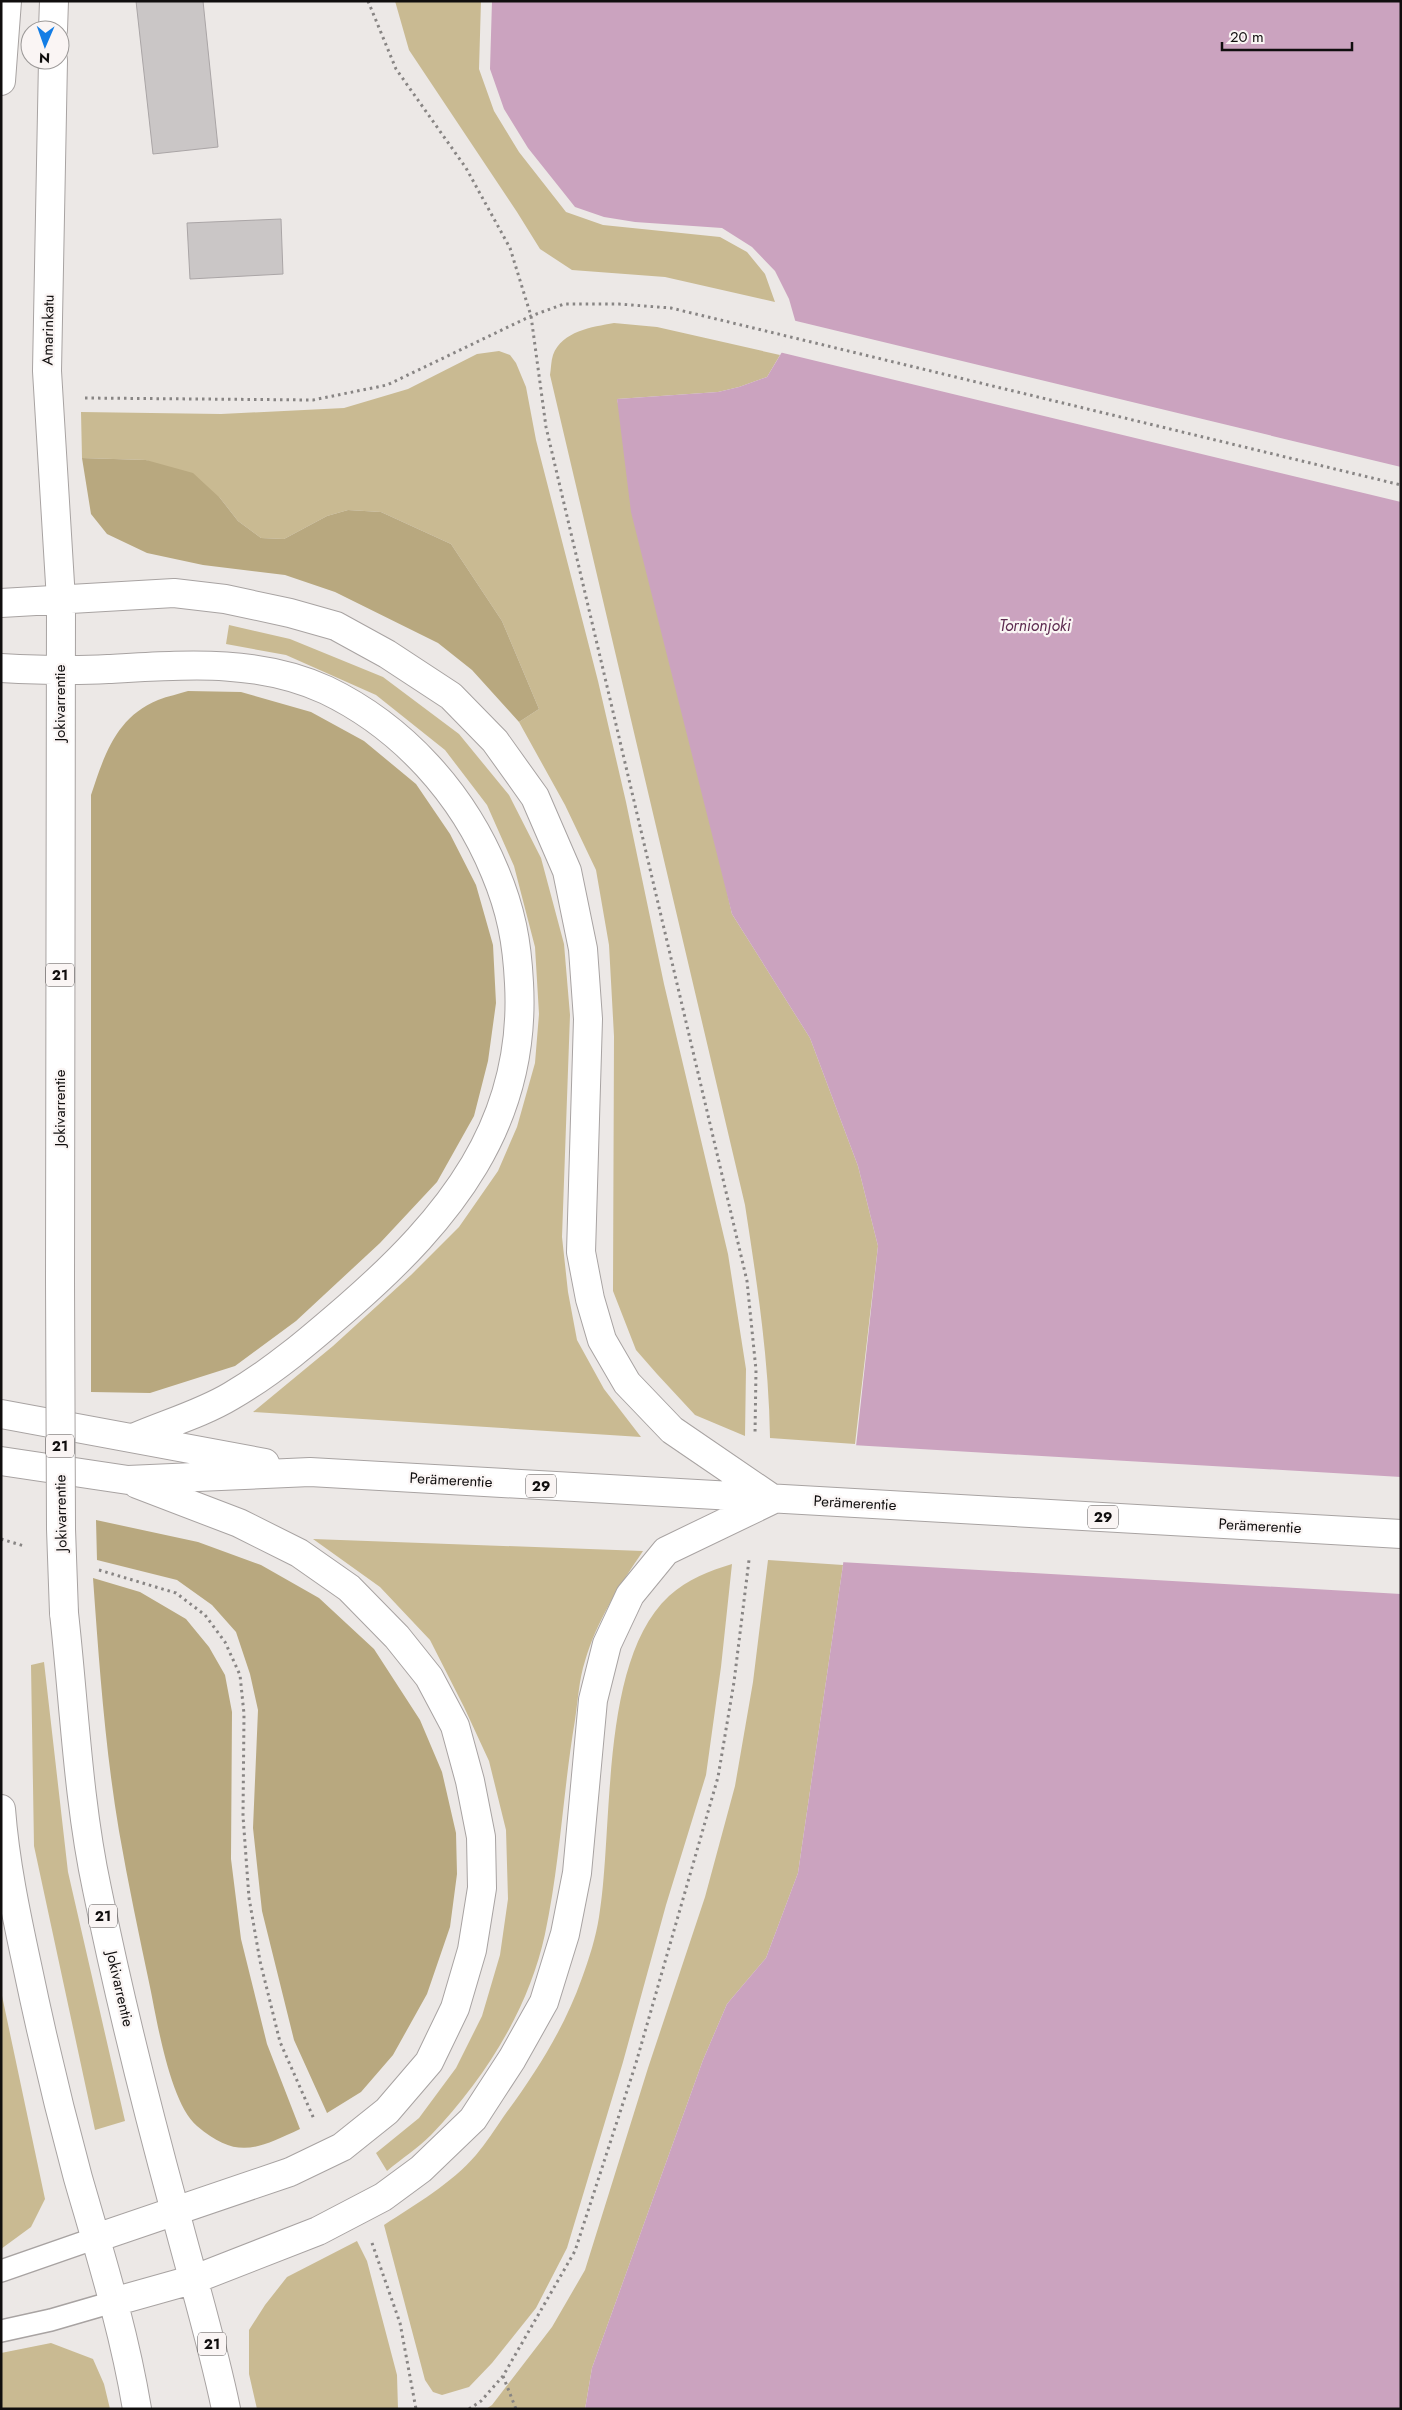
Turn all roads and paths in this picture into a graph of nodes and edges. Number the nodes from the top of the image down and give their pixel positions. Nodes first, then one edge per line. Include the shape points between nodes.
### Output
1 (7, 1) edge
2 (54, 1) edge
3 (368, 1) edge
4 (53, 20) edge
5 (53, 70) edge
6 (1, 81) edge
7 (531, 316) junction
8 (81, 398) dead end
9 (1401, 485) edge
10 (61, 600) junction
11 (1, 603) edge
12 (1, 668) edge
13 (60, 670) junction
14 (1, 1414) edge
15 (755, 1434) dead end
16 (133, 1438) junction
17 (1, 1461) edge
18 (310, 1472) junction
19 (128, 1480) junction
20 (773, 1499) junction
21 (1401, 1534) edge
22 (1, 1539) edge
23 (27, 1547) dead end
24 (750, 1560) dead end
25 (97, 1570) dead end
26 (1, 1809) edge
27 (315, 2120) dead end
28 (175, 2213) junction
29 (96, 2238) junction
30 (370, 2238) dead end
31 (1, 2271) edge
32 (195, 2279) junction
33 (113, 2302) junction
34 (1, 2332) edge
35 (502, 2376) junction
36 (137, 2409) edge
37 (226, 2409) edge
38 (416, 2409) edge
39 (469, 2409) edge
40 (516, 2409) edge

1 - 6 main road
2 - 4 main road
3 - 7 path via 396,69 466,168 510,248
5 - 10 main road, Amarinkatu via 47,371
7 - 8 path via 387,385 313,400
7 - 9 path via 564,304 671,308
7 - 15 path via 546,427 747,1281 756,1370
10 - 11 main road
10 - 13 main road, Jokivarrentie / 21
10 - 20 main road via 174,593 225,599 336,626 451,696 495,741 535,797 567,871 584,949 588,1020 581,1252 602,1340 627,1383 672,1430
12 - 13 main road
13 - 16 main road via 194,664 268,670 324,690 379,721 427,764 461,806 485,847 507,899 517,944 520,1038 509,1086 488,1143 464,1183 425,1231 375,1283 270,1372 228,1398
13 - 28 main road, Jokivarrentie / 21, bridge via 61,1528 64,1613 96,1887
14 - 16 main road, Perämerentie / 29
16 - 18 main road, Perämerentie / 29
17 - 19 main road, Perämerentie / 29
18 - 19 main road, Perämerentie / 29
18 - 20 main road, Perämerentie / 29
19 - 28 main road via 238,1523 299,1554 349,1588 429,1677 455,1726 481,1837 482,1888 472,1950 455,2008 429,2062 387,2112 342,2147 290,2172
20 - 21 main road, Perämerentie / 29
20 - 32 main road via 666,1551 630,1595 607,1644 592,1700 577,1873 565,1934 544,2002 473,2119 421,2169 383,2197 318,2231
22 - 23 path
24 - 35 path via 718,1776 636,2063 575,2251
25 - 27 path via 176,1593 204,1615 225,1642 240,1675 244,1714 243,1816 248,1898 280,2042
26 - 29 main road via 13,1900 39,2022
28 - 29 main road
28 - 32 main road, Jokivarrentie / 21
29 - 31 lane
29 - 33 main road
30 - 38 path via 400,2323
32 - 33 main road
32 - 37 main road, Jokivarrentie / 21
33 - 34 lane
33 - 36 main road
35 - 39 path via 481,2401
35 - 40 path

